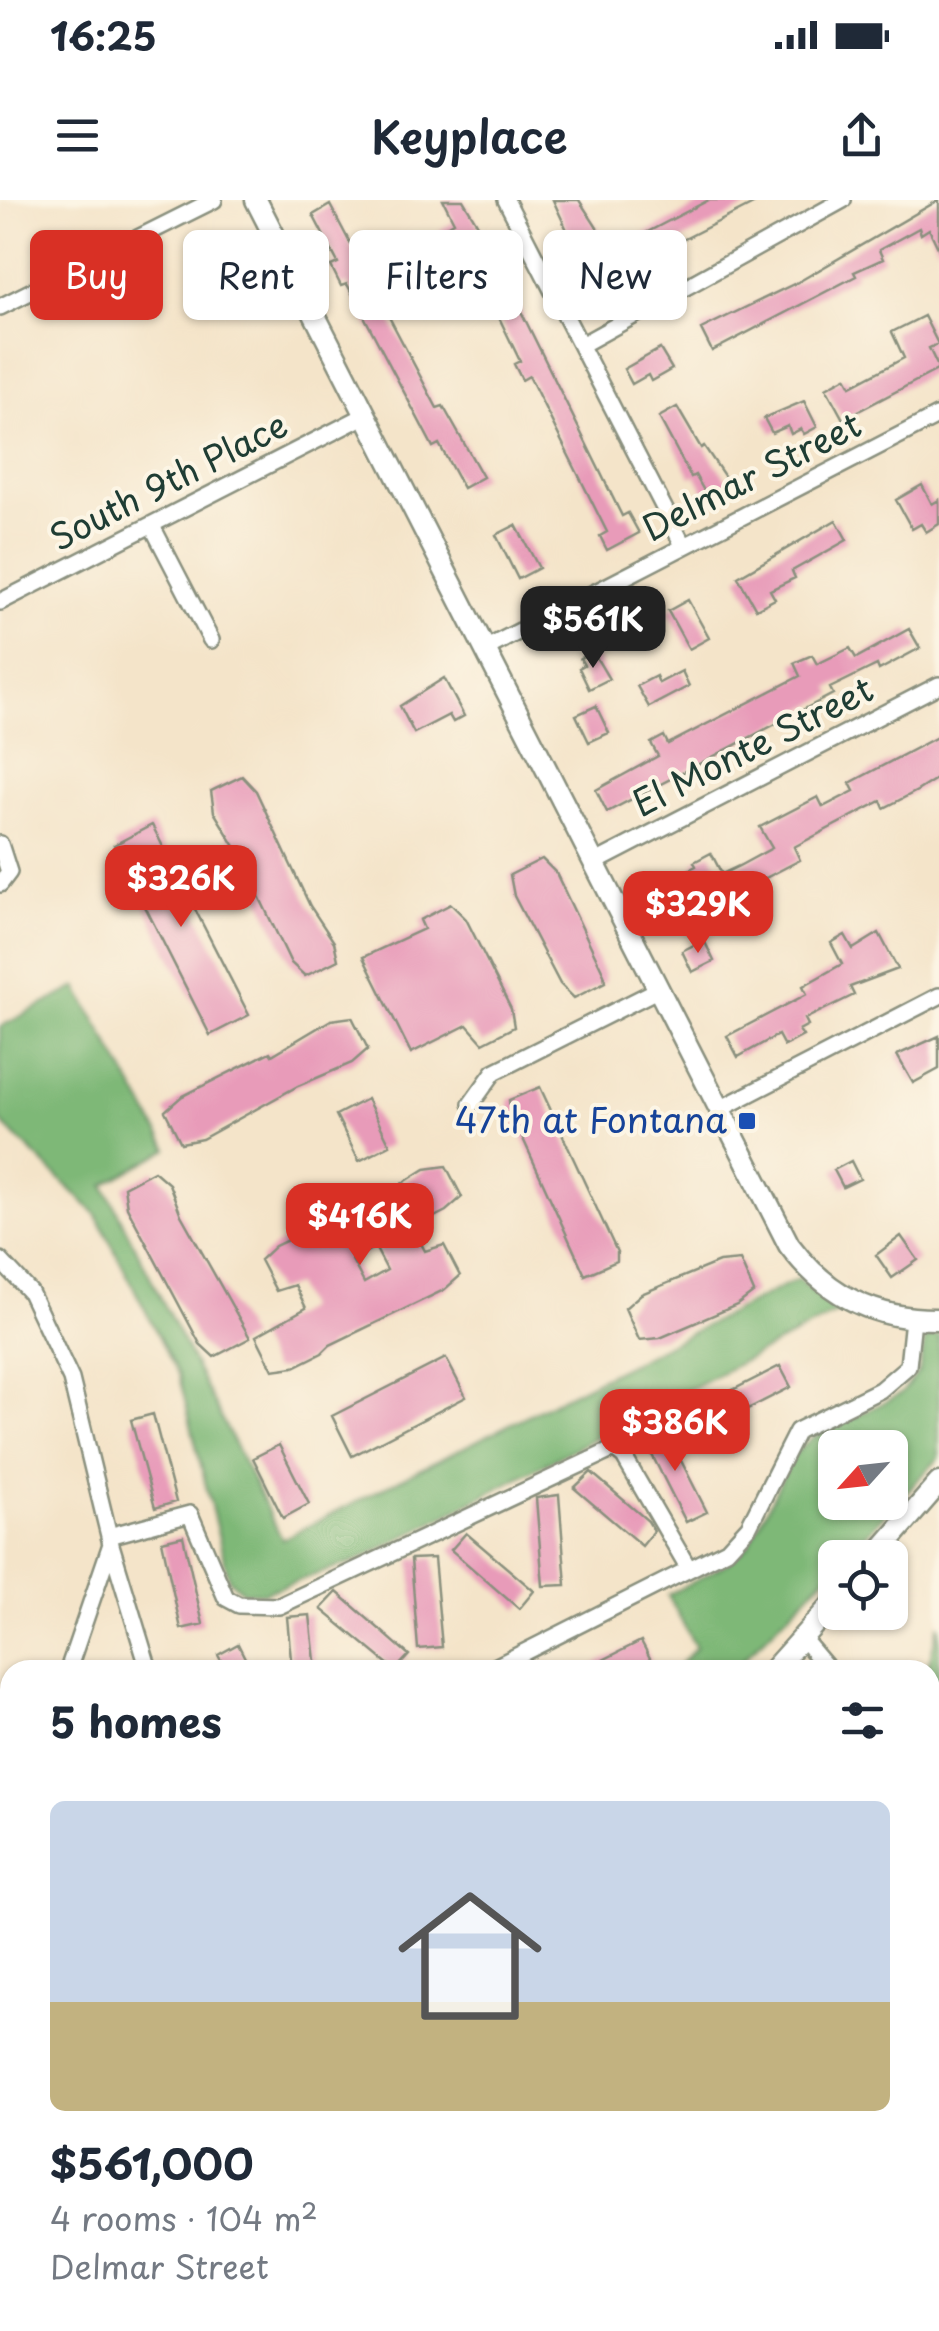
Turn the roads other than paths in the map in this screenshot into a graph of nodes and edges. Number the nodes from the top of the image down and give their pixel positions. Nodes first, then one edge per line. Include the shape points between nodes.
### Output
1 (214, 200) edge
2 (256, 200) edge
3 (506, 200) edge
4 (843, 200) edge
5 (0, 307) edge
6 (581, 345) junction
7 (366, 415) junction
8 (939, 415) edge
9 (152, 526) junction
10 (683, 545) junction
11 (0, 602) edge
12 (211, 640) dead end
13 (485, 649) junction
14 (939, 685) edge
15 (0, 844) edge
16 (594, 864) junction
17 (5, 878) edge
18 (659, 990) junction
19 (939, 996) edge
20 (471, 1104) dead end
21 (720, 1108) junction
22 (0, 1260) edge
23 (913, 1319) junction
24 (939, 1319) edge
25 (939, 1482) edge
26 (110, 1540) junction
27 (889, 1540) edge
28 (689, 1569) junction
29 (818, 1620) edge
30 (802, 1638) junction
31 (71, 1660) edge
32 (145, 1660) edge
33 (509, 1660) edge
34 (782, 1660) edge
35 (821, 1660) edge

1 - 5 street
2 - 7 street
3 - 6 street
4 - 6 street
6 - 10 street
7 - 9 street, South 9th Place
7 - 13 street
8 - 10 street, Delmar Street
9 - 11 street, South 9th Place
9 - 12 street
10 - 13 street, Delmar Street
13 - 16 street
14 - 16 street, El Monte Street
15 - 17 street
16 - 18 street
18 - 20 street via 494,1072
18 - 21 street
19 - 21 street
21 - 23 street via 806,1267 867,1309
22 - 26 street via 30,1292 71,1379
23 - 24 street
23 - 28 street via 908,1366 895,1380 797,1431 740,1540
25 - 27 street
26 - 28 street via 190,1514 226,1598 279,1606 614,1448
26 - 31 street
26 - 32 street
28 - 33 street
29 - 30 street
30 - 34 street
30 - 35 street

